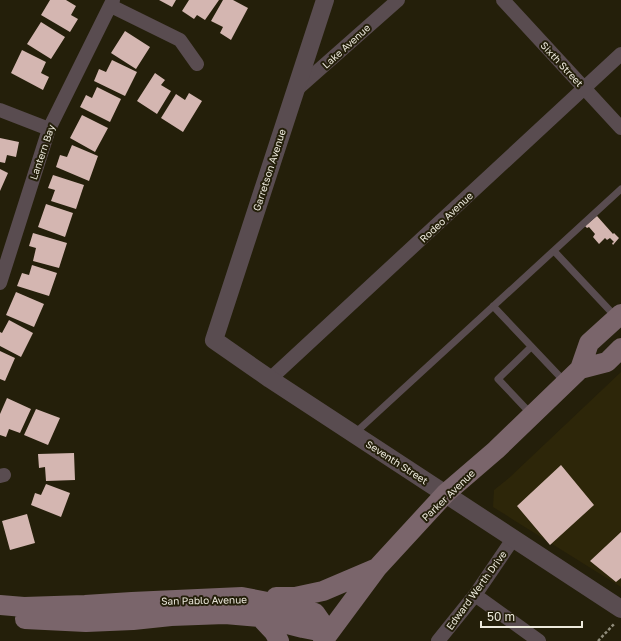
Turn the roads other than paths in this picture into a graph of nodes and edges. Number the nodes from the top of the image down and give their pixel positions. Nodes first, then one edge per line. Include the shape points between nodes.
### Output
1 (325, 0) edge
2 (398, 0) edge
3 (503, 0) edge
4 (112, 3) edge
5 (621, 54) edge
6 (197, 64) dead end
7 (584, 88) junction
8 (295, 92) junction
9 (0, 110) edge
10 (621, 128) edge
11 (49, 129) junction
12 (621, 189) edge
13 (554, 251) junction
14 (0, 282) edge
15 (493, 306) junction
16 (619, 316) edge
17 (214, 340) joint
18 (531, 347) junction
19 (621, 348) edge
20 (580, 369) junction
21 (270, 379) junction
22 (566, 383) junction
23 (532, 415) junction
24 (354, 434) junction
25 (446, 494) junction
26 (513, 539) junction
27 (377, 568) junction
28 (475, 595) junction
29 (242, 597) junction
30 (0, 604) edge
31 (619, 615) edge
32 (260, 617) junction
33 (0, 618) edge
34 (326, 637) edge
35 (279, 641) edge
36 (438, 641) edge
37 (539, 641) edge

1 - 8 street, Garretson Avenue
2 - 8 street, Lake Avenue
3 - 7 street, Sixth Street
4 - 6 street, Lantern Bay via 180,40
4 - 11 street, Lantern Bay
5 - 7 street, Rodeo Avenue
7 - 10 street, Sixth Street
7 - 21 street, Rodeo Avenue
8 - 17 street, Garretson Avenue
9 - 11 street
11 - 14 street, Lantern Bay
12 - 13 lane
13 - 15 lane
13 - 16 lane
15 - 18 lane
15 - 24 lane
16 - 20 main road, Parker Avenue via 590,343
17 - 21 street, Seventh Street
18 - 22 lane
18 - 23 lane via 498,379
19 - 20 main road, Parker Avenue via 606,362
20 - 22 main road, Parker Avenue
21 - 24 street, Seventh Street
22 - 23 main road, Parker Avenue
23 - 25 main road, Parker Avenue
24 - 25 street, Seventh Street
25 - 26 street, Seventh Street
25 - 27 main road, Parker Avenue
26 - 28 street, Edward Werth Drive
26 - 31 street, Seventh Street
27 - 29 main road via 323,591 295,597
27 - 34 main road, Parker Avenue
28 - 36 street, Edward Werth Drive
28 - 37 street
29 - 30 main road, San Pablo Avenue via 77,606 24,607
29 - 34 main road, San Pablo Avenue via 315,613
32 - 33 main road, San Pablo Avenue via 225,614 86,622
32 - 34 main road, San Pablo Avenue
32 - 35 main road

